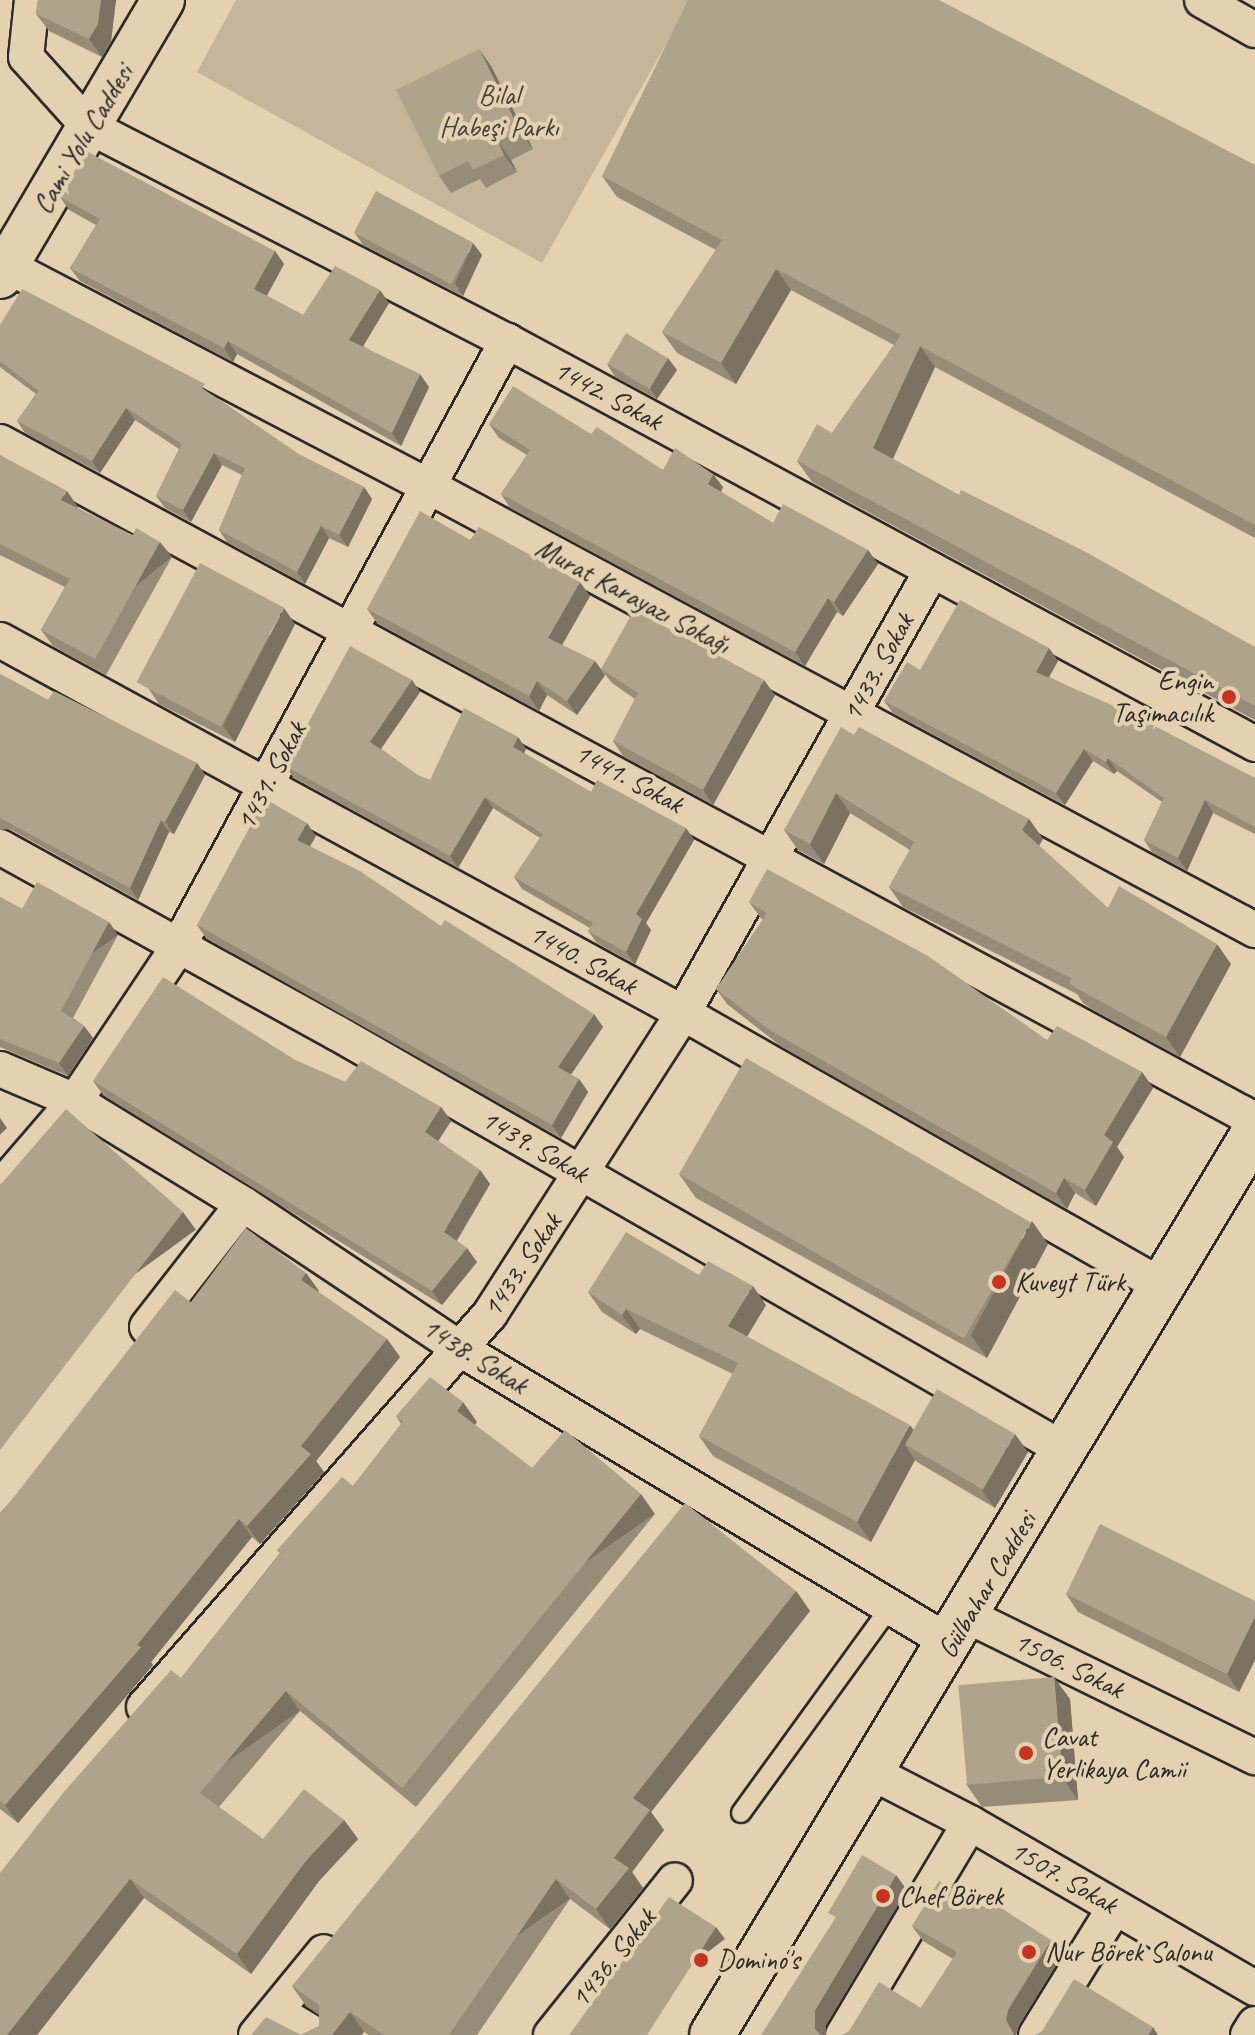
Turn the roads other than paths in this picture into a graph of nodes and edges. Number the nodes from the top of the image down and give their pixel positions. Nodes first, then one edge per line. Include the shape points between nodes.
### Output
1 (32, 0) edge
2 (163, 0) edge
3 (1202, 0) edge
4 (1255, 30) edge
5 (88, 126) junction
6 (7, 253) edge
7 (507, 341) junction
8 (0, 442) edge
9 (428, 486) junction
10 (932, 570) junction
11 (350, 628) junction
12 (0, 640) edge
13 (852, 714) junction
14 (1255, 744) edge
15 (265, 786) junction
16 (0, 847) edge
17 (772, 855) junction
18 (1255, 930) edge
19 (178, 947) junction
20 (683, 1013) junction
21 (0, 1069) edge
22 (75, 1101) junction
23 (1255, 1120) edge
24 (1255, 1131) edge
25 (584, 1173) junction
26 (0, 1188) edge
27 (243, 1204) junction
28 (1162, 1286) junction
29 (462, 1350) junction
30 (126, 1354) edge
31 (1067, 1451) junction
32 (890, 1607) junction
33 (960, 1630) junction
34 (124, 1729) edge
35 (1255, 1757) edge
36 (871, 1772) junction
37 (741, 1813) dead end
38 (970, 1823) junction
39 (675, 1880) dead end
40 (1115, 1907) junction
41 (346, 1924) edge
42 (1255, 1988) edge
43 (266, 2023) edge
44 (1255, 2024) edge
45 (316, 2035) edge
46 (551, 2035) edge
47 (712, 2035) edge
48 (843, 2035) edge
49 (1036, 2035) edge
50 (1248, 2035) edge

1 - 5 street, 1442. Sokak via 26,57
2 - 5 street, Cami Yolu Caddesi
3 - 4 street
5 - 6 street, Cami Yolu Caddesi
5 - 7 street, 1442. Sokak
6 - 9 street, Murat Karayazı Sokağı
7 - 9 street, 1431. Sokak
7 - 10 street, 1442. Sokak
8 - 11 street, 1441. Sokak
9 - 11 street, 1431. Sokak
9 - 13 street, Murat Karayazı Sokağı
10 - 13 street, 1433. Sokak
10 - 14 street, 1442. Sokak
11 - 15 street, 1431. Sokak
11 - 17 street, 1441. Sokak
12 - 15 street, 1440. Sokak
13 - 17 street, 1433. Sokak
13 - 18 street, Murat Karayazı Sokağı
15 - 19 street, 1431. Sokak
15 - 20 street, 1440. Sokak
16 - 19 street, 1439. Sokak
17 - 20 street, 1433. Sokak
17 - 23 street, 1441. Sokak
19 - 22 street, 1431. Sokak
19 - 25 street, 1439. Sokak
20 - 25 street, 1433. Sokak
20 - 28 street, 1440. Sokak
21 - 22 street, 1438. Sokak
22 - 26 street, 1431. Sokak
22 - 27 street, 1438. Sokak
24 - 28 main road, Gülbahar Caddesi
25 - 29 street, 1433. Sokak
25 - 31 street, 1439. Sokak
27 - 29 street, 1438. Sokak
27 - 30 street
28 - 31 main road, Gülbahar Caddesi
29 - 32 street, 1438. Sokak via 689,1505
29 - 34 street, 1433. Sokak
31 - 33 main road, Gülbahar Caddesi
32 - 33 street, 1438. Sokak
32 - 37 lane
33 - 35 street, 1506. Sokak
33 - 36 main road, Gülbahar Caddesi
36 - 38 street, 1507. Sokak
36 - 47 main road, Gülbahar Caddesi
38 - 40 street, 1507. Sokak
38 - 48 street
39 - 46 street, 1436. Sokak
40 - 42 street, 1507. Sokak
40 - 49 street
41 - 43 street
43 - 45 street
44 - 50 street

